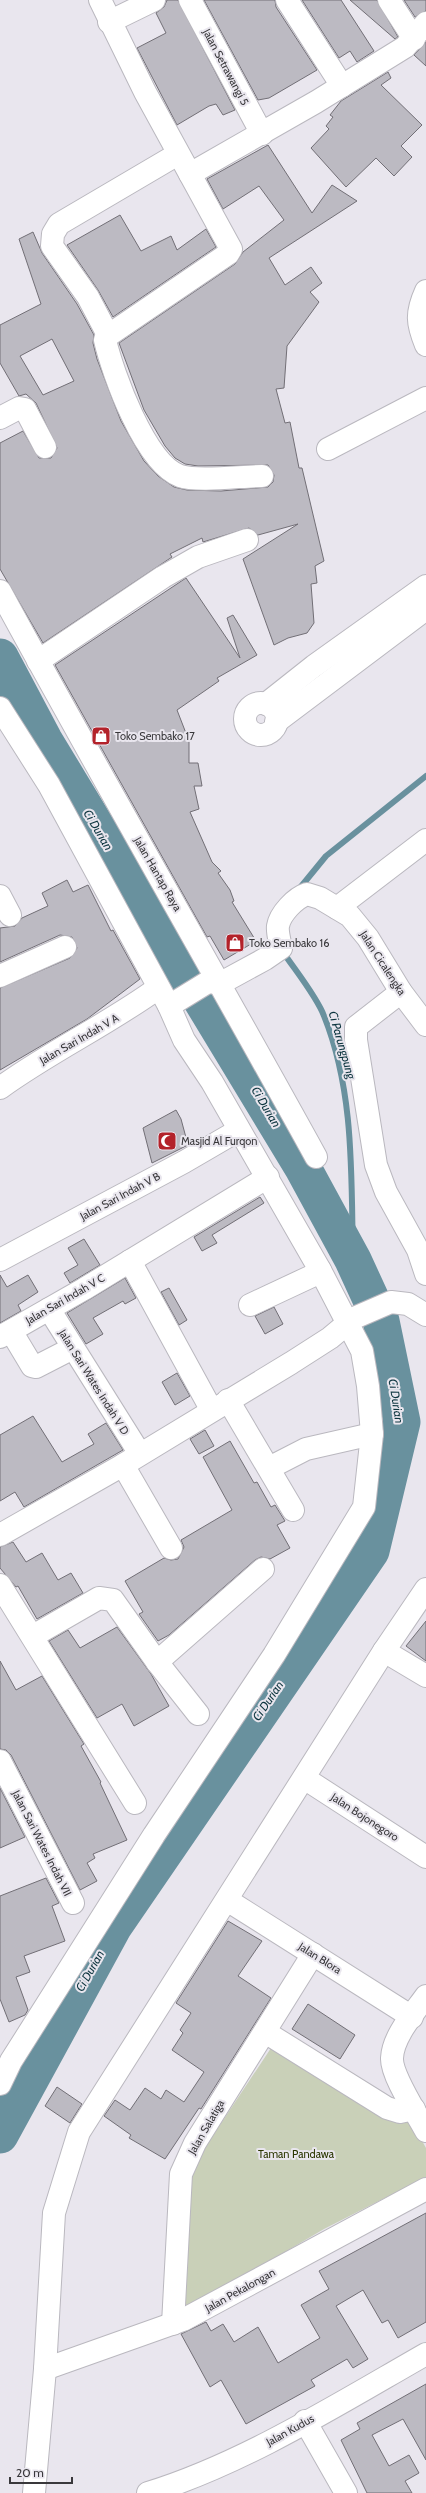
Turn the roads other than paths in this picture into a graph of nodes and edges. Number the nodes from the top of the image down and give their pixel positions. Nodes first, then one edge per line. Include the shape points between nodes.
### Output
1 (100, 0) edge
2 (154, 0) edge
3 (190, 0) edge
4 (287, 0) edge
5 (390, 0) edge
6 (109, 22) junction
7 (420, 31) edge
8 (342, 86) junction
9 (262, 134) junction
10 (178, 154) junction
11 (190, 174) junction
12 (426, 291) edge
13 (108, 335) junction
14 (426, 345) edge
15 (426, 398) edge
16 (0, 418) edge
17 (45, 447) dead end
18 (328, 449) dead end
19 (262, 476) dead end
20 (247, 540) dead end
21 (426, 586) edge
22 (0, 591) edge
23 (426, 609) edge
24 (38, 661) junction
25 (0, 708) edge
26 (425, 844) edge
27 (0, 896) edge
28 (337, 908) junction
29 (10, 915) dead end
30 (65, 947) dead end
31 (0, 976) edge
32 (215, 982) junction
33 (158, 988) junction
34 (401, 992) junction
35 (173, 1004) junction
36 (426, 1025) edge
37 (0, 1088) edge
38 (239, 1130) junction
39 (316, 1157) dead end
40 (268, 1177) junction
41 (422, 1247) edge
42 (0, 1260) edge
43 (130, 1261) junction
44 (320, 1270) junction
45 (426, 1274) edge
46 (250, 1305) dead end
47 (49, 1309) junction
48 (426, 1315) edge
49 (350, 1320) junction
50 (5, 1334) edge
51 (73, 1348) junction
52 (220, 1405) junction
53 (372, 1434) junction
54 (131, 1459) junction
55 (269, 1468) junction
56 (293, 1510) dead end
57 (0, 1536) edge
58 (171, 1548) dead end
59 (263, 1569) dead end
60 (0, 1585) edge
61 (426, 1589) edge
62 (33, 1636) junction
63 (384, 1651) junction
64 (157, 1662) junction
65 (426, 1676) edge
66 (198, 1714) dead end
67 (0, 1761) edge
68 (304, 1778) junction
69 (135, 1803) dead end
70 (426, 1857) edge
71 (227, 1900) junction
72 (73, 1904) dead end
73 (313, 1954) junction
74 (426, 1996) edge
75 (412, 2016) junction
76 (265, 2032) junction
77 (0, 2084) edge
78 (414, 2109) junction
79 (426, 2130) edge
80 (426, 2189) edge
81 (173, 2324) junction
82 (425, 2358) edge
83 (45, 2369) junction
84 (305, 2421) junction
85 (34, 2493) edge
86 (148, 2493) edge
87 (346, 2493) edge

1 - 6 street
2 - 6 street
3 - 9 street, Jalan Setrawangi 5
4 - 8 street
5 - 7 street
6 - 10 street
7 - 8 street via 405,47
8 - 9 street
9 - 11 street
10 - 11 street
10 - 13 street via 59,224 53,234 52,246 88,297
11 - 13 street via 228,243 230,252
12 - 14 street via 420,306 418,326
13 - 19 street via 105,340 113,372 130,412 169,469 188,478
15 - 18 street
16 - 17 street via 19,408 25,409
20 - 24 street via 198,557 163,577
21 - 23 street via 314,666 271,713
22 - 24 street, Jalan Hantap Raya
24 - 32 street, Jalan Hantap Raya
25 - 33 street via 49,785
26 - 28 street
27 - 29 street
28 - 32 street, Jalan Cicalengka via 307,894 298,898 278,926 273,953
28 - 34 street, Jalan Cicalengka via 350,916 368,938
30 - 31 street
32 - 35 street, Jalan Cicalengka
32 - 39 street, Jalan Hantap Raya
33 - 35 street
33 - 37 street, Jalan Sari Indah V A via 122,1014 22,1072
34 - 36 street, Jalan Cicalengka
34 - 41 street via 356,1026 356,1040 376,1166 386,1192
35 - 38 street via 184,1040
38 - 40 street
38 - 42 street, Jalan Sari Indah V B
40 - 43 street, Jalan Sari Indah V C
40 - 44 street via 297,1234
41 - 45 street
43 - 47 street, Jalan Sari Indah V C
43 - 52 street
44 - 46 street
44 - 49 street
47 - 50 street, Jalan Sari Indah V C
47 - 51 street, Jalan Sari Wates Indah V D
48 - 49 street via 399,1303
49 - 52 street via 330,1338
49 - 53 street via 362,1351
50 - 51 street via 32,1366 36,1367
51 - 54 street, Jalan Sari Wates Indah V D
52 - 54 street
52 - 55 street
53 - 55 street via 306,1449
53 - 77 street via 364,1507 274,1655 154,1835 11,2061
54 - 57 street
54 - 58 street, Jalan Sari Wates Indah V D
55 - 56 street
59 - 64 street
60 - 62 street
61 - 63 street
62 - 64 street via 99,1598 109,1598 118,1604
62 - 69 street
63 - 65 street
63 - 68 street
64 - 66 street
67 - 72 street, Jalan Sari Wates Indah VII
68 - 70 street, Jalan Bojonegoro
68 - 71 street
71 - 73 street, Jalan Blora
71 - 83 street via 79,2132 54,2213
73 - 75 street, Jalan Blora
73 - 76 street, Jalan Salatiga
74 - 75 street
75 - 78 street via 397,2040 392,2065
76 - 78 street via 387,2108 400,2112
76 - 81 street, Jalan Salatiga via 195,2143 181,2174
78 - 79 street
80 - 81 street, Jalan Pekalongan
81 - 83 street, Jalan Pekalongan
82 - 84 street, Jalan Kudus
83 - 85 street
84 - 86 street, Jalan Kudus via 235,2460
84 - 87 street

